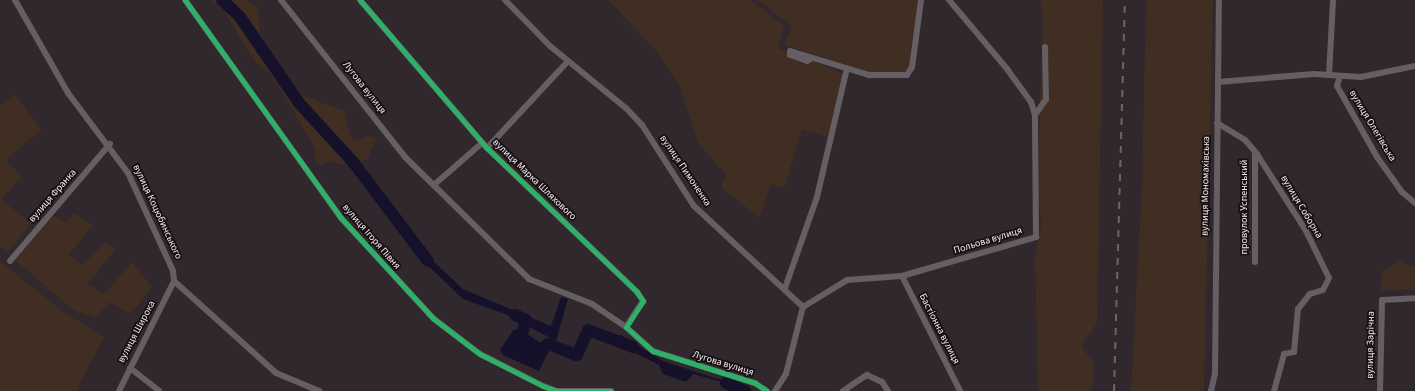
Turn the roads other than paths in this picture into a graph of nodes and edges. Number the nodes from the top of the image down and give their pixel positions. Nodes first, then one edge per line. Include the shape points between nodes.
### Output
1 (15, 0) edge
2 (185, 0) edge
3 (281, 0) edge
4 (360, 0) edge
5 (505, 0) edge
6 (921, 0) edge
7 (949, 0) edge
8 (1219, 0) edge
9 (1333, 0) edge
10 (1045, 47) dead end
11 (812, 58) dead end
12 (568, 60) junction
13 (1415, 66) edge
14 (848, 68) junction
15 (1329, 75) junction
16 (1340, 76) junction
17 (1218, 82) junction
18 (1035, 115) junction
19 (1217, 123) junction
20 (110, 144) junction
21 (484, 145) junction
22 (1255, 152) junction
23 (435, 184) junction
24 (1415, 203) edge
25 (10, 261) dead end
26 (1256, 262) dead end
27 (902, 276) junction
28 (174, 281) junction
29 (785, 288) junction
30 (1415, 298) edge
31 (803, 307) junction
32 (626, 328) junction
33 (130, 368) junction
34 (119, 391) edge
35 (159, 391) edge
36 (319, 391) edge
37 (611, 391) edge
38 (767, 391) edge
39 (775, 391) edge
40 (843, 391) edge
41 (888, 391) edge
42 (960, 391) edge
43 (1211, 391) edge
44 (1274, 391) edge
45 (1380, 391) edge

1 - 20 street, вулиця Коцюбинського via 68,92
2 - 37 street, вулиця Ігоря Півня via 341,218 434,319 480,354 543,386 557,391
3 - 23 street, Лугова вулиця via 405,157
4 - 21 street, вулиця Марка Шляхового
5 - 12 street, вулиця Пимоненка
6 - 14 street via 910,72 902,76 875,76
7 - 18 street via 990,52 1008,70
8 - 17 street, вулиця Мономахівська
9 - 15 street
10 - 18 street via 1046,99
11 - 14 street
12 - 21 street
12 - 29 street, вулиця Пимоненка via 642,125 694,206 718,232
13 - 16 street, вулиця Олегівська via 1361,77
14 - 29 street via 817,197
15 - 16 street, вулиця Олегівська
15 - 17 street, вулиця Олегівська
16 - 24 street, вулиця Олегівська via 1337,86 1377,157 1406,196
17 - 19 street, вулиця Мономахівська
18 - 27 street, Польова вулиця via 1036,237
19 - 22 street, вулиця Соборна via 1245,140
19 - 43 street, вулиця Мономахівська via 1215,373
20 - 25 street, вулиця Франка
20 - 28 street, вулиця Коцюбинського via 128,173 173,271
21 - 23 street
21 - 32 street, вулиця Марка Шляхового via 637,292 643,301
22 - 26 street, провулок Успенський
22 - 44 street, вулиця Соборна via 1306,231 1328,278 1323,290 1310,294 1298,309 1294,352 1284,354
23 - 32 street, Лугова вулиця via 530,279 592,304
27 - 31 street, Польова вулиця via 846,280
27 - 42 street, Бастіонна вулиця
28 - 33 street, вулиця Широка
28 - 36 street via 276,373
29 - 31 street, вулиця Пимоненка
30 - 45 street, вулиця Зарічна via 1382,300
31 - 39 street via 786,374
32 - 38 street, Лугова вулиця via 653,351 755,383
33 - 34 street, вулиця Широка
33 - 35 street
40 - 41 street via 867,375 882,382

